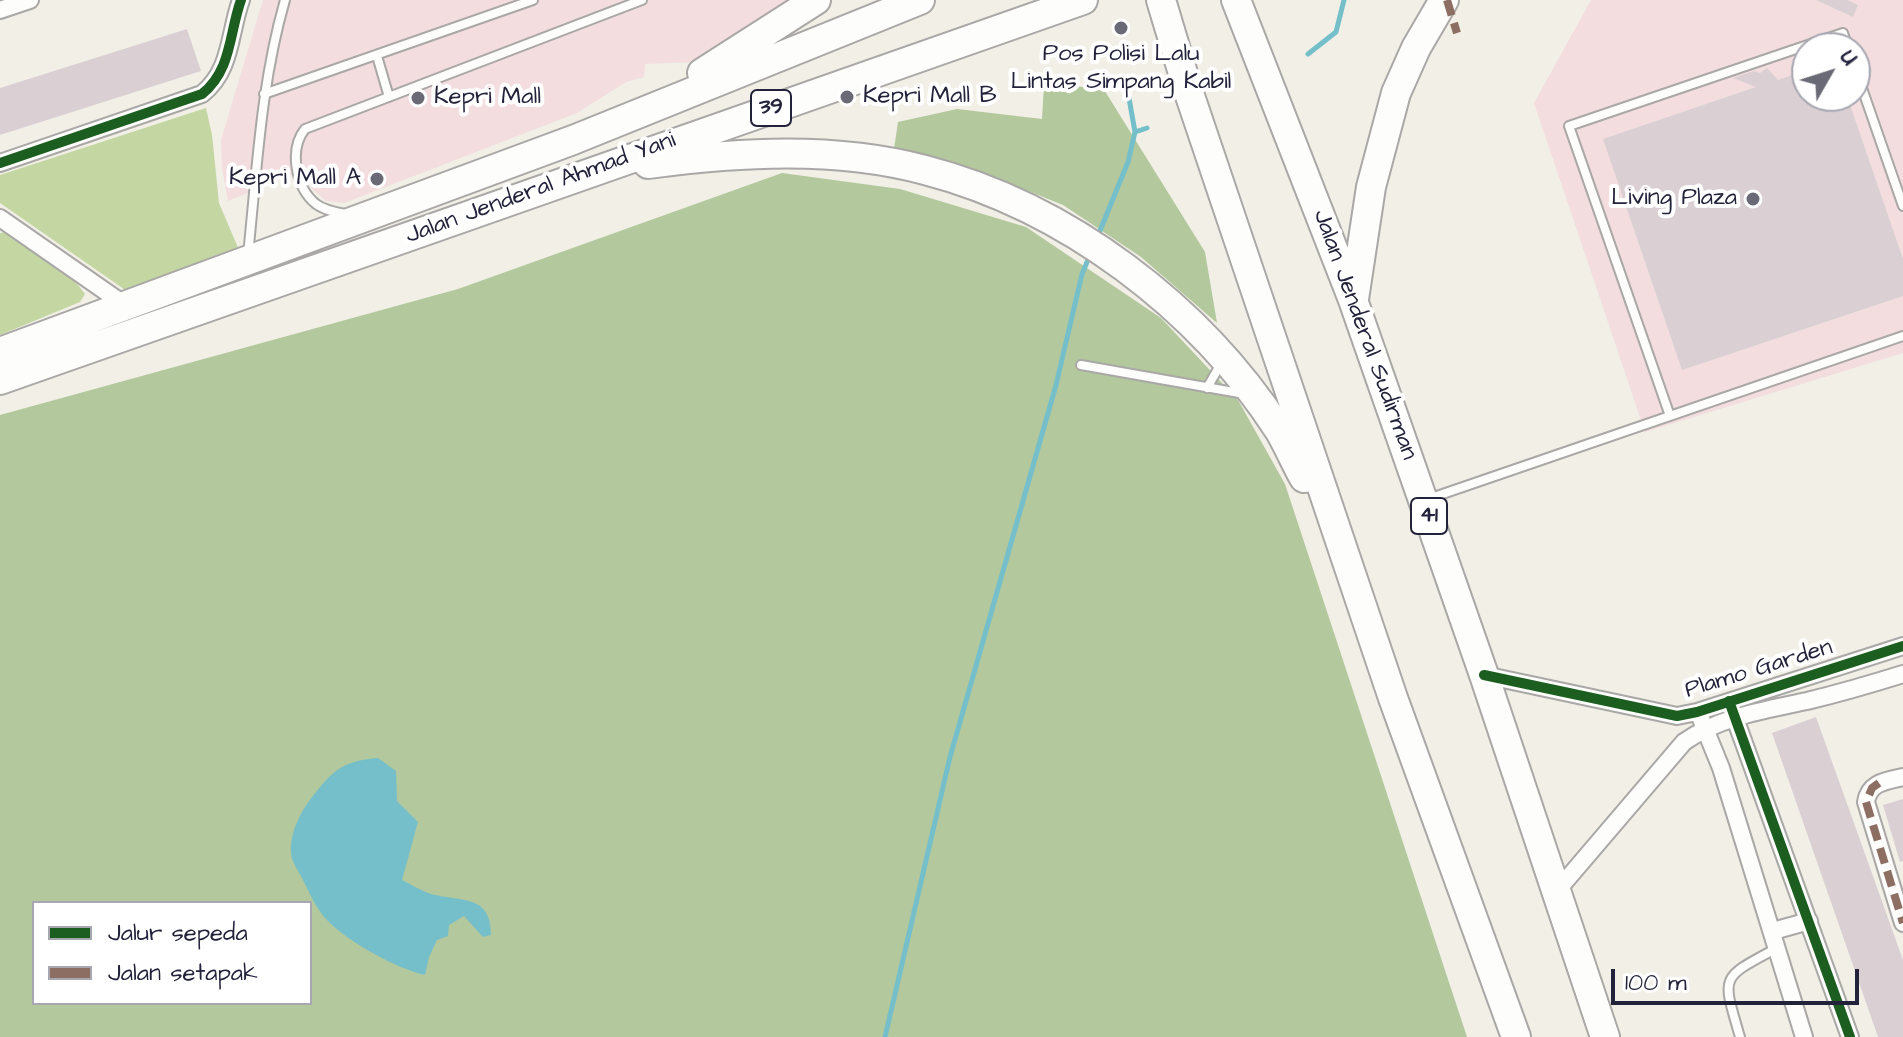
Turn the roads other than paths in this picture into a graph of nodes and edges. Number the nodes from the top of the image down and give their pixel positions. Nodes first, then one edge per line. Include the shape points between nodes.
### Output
1 (30, 0) edge
2 (241, 0) edge
3 (285, 0) edge
4 (533, 0) edge
5 (642, 0) edge
6 (816, 0) edge
7 (920, 0) edge
8 (1083, 0) edge
9 (1161, 0) edge
10 (1236, 0) edge
11 (1444, 0) edge
12 (0, 10) edge
13 (1791, 51) edge
14 (377, 56) junction
15 (264, 94) junction
16 (389, 97) junction
17 (1870, 112) edge
18 (573, 140) junction
19 (0, 163) edge
20 (593, 171) junction
21 (446, 186) junction
22 (1903, 206) edge
23 (0, 218) edge
24 (360, 218) junction
25 (459, 218) junction
26 (248, 260) junction
27 (1353, 300) junction
28 (125, 305) junction
29 (1903, 336) edge
30 (0, 352) edge
31 (1224, 358) junction
32 (1081, 365) dead end
33 (0, 380) edge
34 (1207, 388) junction
35 (1255, 396) junction
36 (1670, 416) junction
37 (1423, 501) junction
38 (1903, 646) edge
39 (1903, 674) edge
40 (1484, 675) junction
41 (1393, 698) junction
42 (1729, 701) junction
43 (1697, 712) junction
44 (1735, 718) junction
45 (1705, 729) junction
46 (1751, 760) junction
47 (1721, 768) junction
48 (1903, 777) edge
49 (1556, 892) junction
50 (1809, 921) junction
51 (1903, 923) edge
52 (1773, 931) junction
53 (1777, 948) junction
54 (1516, 1037) edge
55 (1605, 1037) edge
56 (1740, 1037) edge
57 (1804, 1037) edge
58 (1850, 1037) edge

1 - 12 street
2 - 19 street via 225,64 202,94
3 - 15 lane
4 - 14 lane
5 - 16 lane
6 - 18 highway via 705,71
7 - 18 highway, Jalan Jenderal Ahmad Yani / 39
8 - 20 highway, Jalan Jenderal Ahmad Yani / 39
9 - 41 highway
10 - 27 highway, Jalan Jenderal Sudirman / 41
11 - 27 highway via 1396,93 1371,187
13 - 36 lane via 1569,126
14 - 15 lane
14 - 16 lane
15 - 26 lane
16 - 24 lane via 312,125 295,147 300,179 312,201
17 - 22 lane
18 - 21 highway, Jalan Jenderal Ahmad Yani / 39
20 - 25 highway, Jalan Jenderal Ahmad Yani / 39
20 - 31 highway via 727,154 821,155 923,169 973,185 1079,236 1176,310
21 - 24 highway, Jalan Jenderal Ahmad Yani / 39
21 - 25 highway
23 - 28 street
24 - 26 highway, Jalan Jenderal Ahmad Yani / 39
25 - 33 highway, Jalan Jenderal Ahmad Yani / 39
26 - 28 highway, Jalan Jenderal Ahmad Yani / 39
27 - 37 highway, Jalan Jenderal Sudirman / 41
28 - 30 highway, Jalan Jenderal Ahmad Yani / 39
29 - 36 lane
31 - 34 lane
31 - 35 highway
32 - 34 lane
34 - 35 lane
35 - 41 highway via 1310,492
36 - 37 lane
37 - 40 highway, Jalan Jenderal Sudirman / 41
38 - 42 street, Plamo Garden
39 - 44 street, Plamo Garden
40 - 43 street, Plamo Garden via 1661,714
40 - 49 highway, Jalan Jenderal Sudirman / 41
41 - 54 highway
42 - 43 street, Plamo Garden
42 - 44 street
43 - 45 street
44 - 45 street, Plamo Garden
44 - 46 street
45 - 47 street
45 - 49 street, Plamo Garden via 1684,742
46 - 47 street
46 - 50 street
47 - 52 street
48 - 51 street via 1879,783 1866,802
49 - 55 highway, Jalan Jenderal Sudirman / 41
50 - 52 street
50 - 58 street
52 - 53 street
53 - 56 lane via 1731,977 1726,991
53 - 57 street

